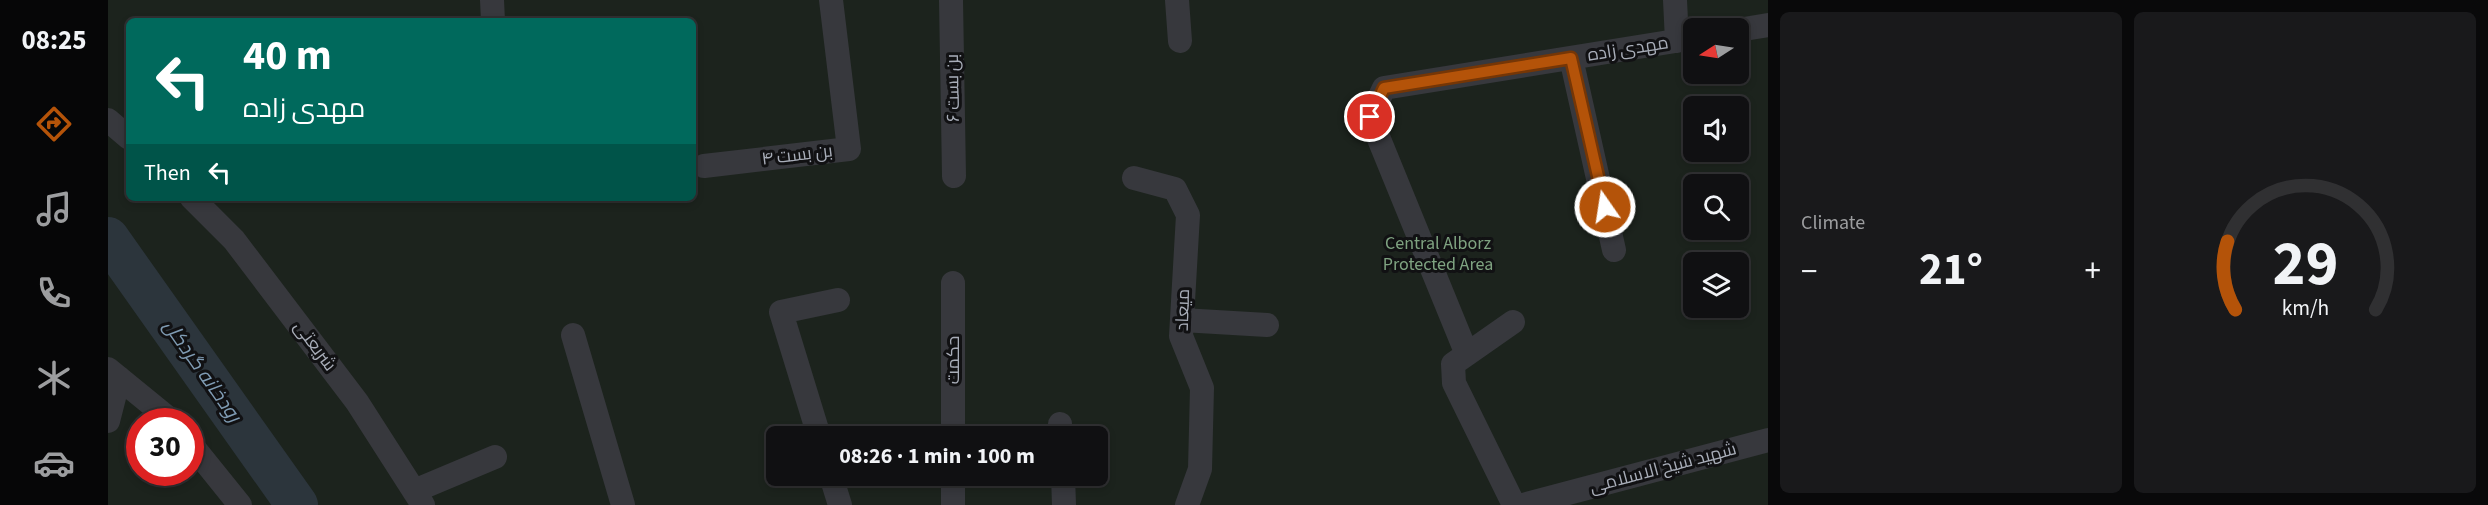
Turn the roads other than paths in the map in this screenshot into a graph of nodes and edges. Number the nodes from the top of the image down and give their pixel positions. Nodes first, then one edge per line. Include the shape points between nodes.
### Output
1 (492, 0) edge
2 (831, 0) edge
3 (951, 0) edge
4 (1177, 0) edge
5 (1675, 0) edge
6 (493, 18) edge
7 (1768, 25) edge
8 (1749, 28) edge
9 (1683, 31) edge
10 (1683, 39) edge
11 (1180, 41) dead end
12 (1571, 58) junction
13 (108, 120) edge
14 (126, 135) edge
15 (704, 166) dead end
16 (954, 176) dead end
17 (1134, 177) dead end
18 (195, 201) edge
19 (1614, 250) dead end
20 (954, 283) dead end
21 (838, 300) dead end
22 (1182, 320) junction
23 (1513, 322) dead end
24 (1268, 325) dead end
25 (573, 335) dead end
26 (1466, 352) junction
27 (113, 374) edge
28 (156, 408) edge
29 (108, 421) edge
30 (816, 426) edge
31 (953, 426) edge
32 (1768, 440) edge
33 (495, 457) dead end
34 (204, 460) edge
35 (834, 486) edge
36 (953, 486) edge
37 (1063, 486) edge
38 (419, 498) edge
39 (240, 505) edge
40 (623, 505) edge
41 (840, 505) edge
42 (953, 505) edge
43 (1064, 505) edge
44 (1187, 505) edge
45 (1514, 505) edge
46 (1523, 505) edge

1 - 6 street
2 - 15 street, بن بست ۴ via 849,149
3 - 16 street, بن بست ۶
4 - 11 street
5 - 9 street
7 - 8 street
10 - 12 street, مهدی زاده
12 - 19 street
12 - 26 street, مهدی زاده via 1384,88 1370,117
13 - 14 street
17 - 22 street, میعاد via 1175,189 1188,215
18 - 38 street, شریعتی via 234,240 357,402
20 - 31 street, حکمت
21 - 30 street via 781,312
22 - 24 street
22 - 44 street, میعاد via 1181,336 1202,388 1200,469
23 - 26 street
25 - 40 street
26 - 45 street via 1453,364 1454,382
27 - 28 street
27 - 29 street
32 - 46 street, شهید شیخ الاسلامی
33 - 38 street
34 - 39 street
35 - 41 street
36 - 42 street
37 - 43 street

